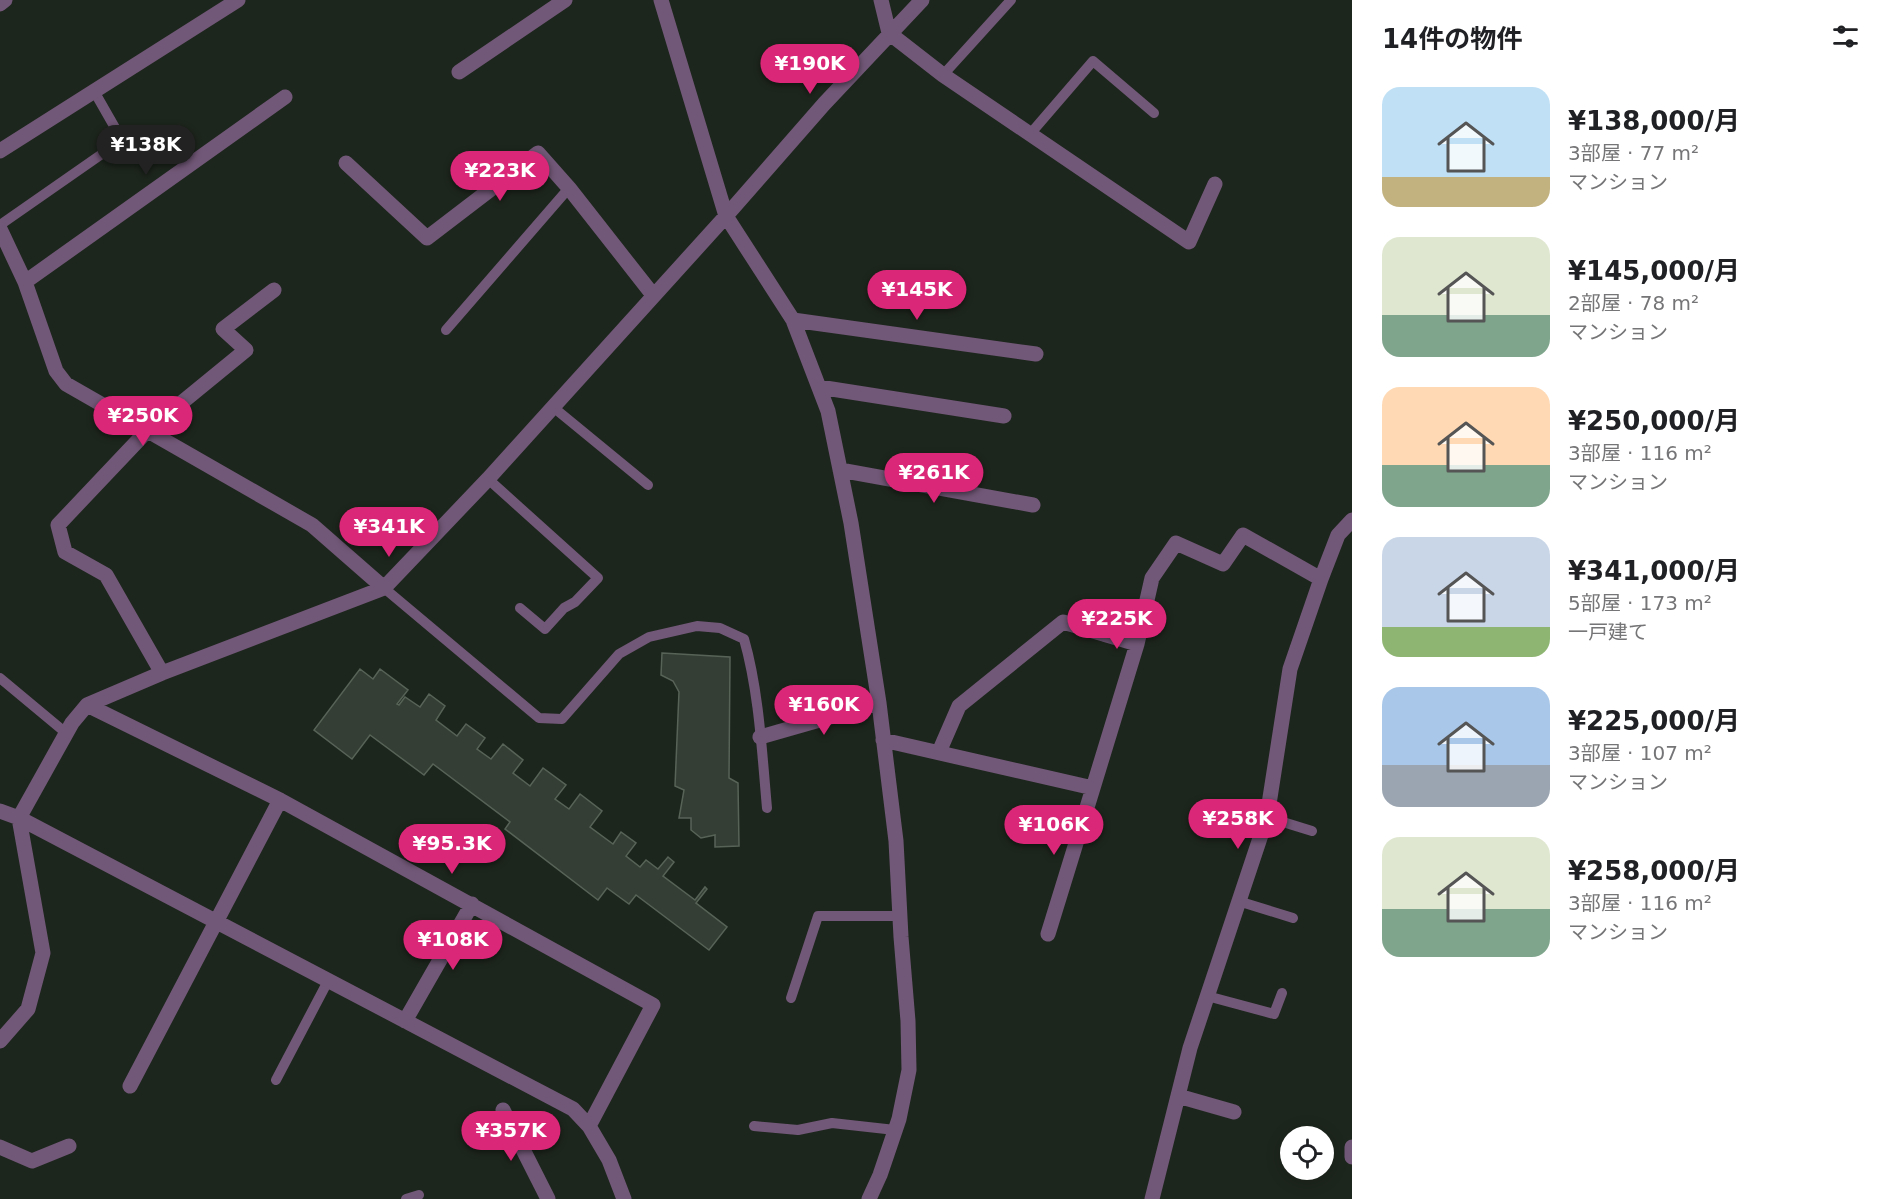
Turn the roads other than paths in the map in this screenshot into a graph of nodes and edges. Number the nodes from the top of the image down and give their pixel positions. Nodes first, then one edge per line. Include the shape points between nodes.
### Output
1 (5, 0) edge
2 (238, 0) edge
3 (565, 0) edge
4 (661, 0) edge
5 (881, 0) edge
6 (922, 0) edge
7 (1011, 0) edge
8 (0, 4) edge
9 (889, 33) junction
10 (459, 72) dead end
11 (943, 75) junction
12 (94, 91) junction
13 (285, 97) dead end
14 (1154, 113) dead end
15 (1031, 134) junction
16 (0, 151) edge
17 (346, 163) dead end
18 (1215, 184) dead end
19 (569, 188) junction
20 (726, 216) junction
21 (0, 227) edge
22 (6, 255) edge
23 (25, 282) junction
24 (274, 290) dead end
25 (653, 296) junction
26 (793, 320) junction
27 (446, 330) dead end
28 (1036, 354) dead end
29 (819, 387) junction
30 (553, 407) junction
31 (1004, 416) dead end
32 (147, 431) junction
33 (840, 470) junction
34 (488, 479) junction
35 (648, 485) dead end
36 (1033, 505) dead end
37 (1352, 520) edge
38 (1321, 579) junction
39 (384, 588) junction
40 (520, 608) dead end
41 (1137, 644) junction
42 (162, 673) junction
43 (0, 678) edge
44 (879, 703) junction
45 (87, 705) junction
46 (66, 733) junction
47 (760, 737) junction
48 (883, 740) junction
49 (939, 752) junction
50 (1092, 788) junction
51 (280, 800) junction
52 (767, 808) dead end
53 (1, 814) edge
54 (1267, 817) junction
55 (19, 818) junction
56 (1312, 831) dead end
57 (1238, 901) junction
58 (472, 904) junction
59 (900, 916) junction
60 (1293, 918) dead end
61 (216, 922) junction
62 (1048, 934) dead end
63 (328, 981) junction
64 (1282, 993) dead end
65 (1207, 996) junction
66 (790, 998) dead end
67 (405, 1021) junction
68 (0, 1041) edge
69 (276, 1080) dead end
70 (130, 1086) dead end
71 (1178, 1096) junction
72 (503, 1110) dead end
73 (1234, 1112) dead end
74 (589, 1126) junction
75 (754, 1126) dead end
76 (895, 1130) junction
77 (69, 1146) dead end
78 (0, 1147) edge
79 (1352, 1147) edge
80 (1352, 1158) edge
81 (419, 1195) dead end
82 (406, 1199) edge
83 (548, 1199) edge
84 (624, 1199) edge
85 (869, 1199) edge
86 (1152, 1199) edge

1 - 8 street
2 - 12 street
3 - 10 street
4 - 20 street
5 - 9 street
6 - 9 street
7 - 11 lane
9 - 11 street
9 - 20 street
11 - 15 street
12 - 16 street
12 - 21 lane via 123,140
13 - 23 street
14 - 15 lane via 1093,62
15 - 18 street via 1189,242
17 - 19 street via 427,238 538,153
19 - 25 street
19 - 27 lane
20 - 25 street
20 - 26 street
21 - 22 street
22 - 23 street
23 - 32 street via 56,371 66,384
24 - 32 street via 223,329 246,350
25 - 30 street
26 - 28 street
26 - 29 street
29 - 31 street
29 - 33 street
30 - 34 street
30 - 35 lane
32 - 39 street via 312,525
32 - 42 street via 58,525 65,552 106,575
33 - 36 street
33 - 44 street
34 - 39 street
34 - 40 lane via 598,578 545,629
37 - 38 street via 1338,535
38 - 41 street via 1243,535 1223,564 1176,543 1152,578
38 - 54 street via 1290,669
39 - 42 street
39 - 47 lane via 539,718 562,719 619,654 649,637 697,627 720,628 744,639
41 - 49 street via 1063,622 960,706
41 - 50 street
42 - 45 street
43 - 46 lane
44 - 47 street
44 - 48 street
45 - 46 street
45 - 51 street
46 - 55 street
47 - 52 lane
48 - 49 street
48 - 59 street via 896,841
49 - 50 street
50 - 62 street
51 - 58 street
51 - 61 street
53 - 55 street
54 - 56 lane
54 - 57 street
55 - 61 street
55 - 68 street via 43,953 28,1009
57 - 60 lane
57 - 65 street
58 - 67 street
58 - 74 street via 653,1005
59 - 66 lane via 818,916
59 - 76 street via 909,1070
61 - 63 street
61 - 70 street
63 - 67 street
63 - 69 lane
64 - 65 lane via 1274,1014
65 - 71 street
67 - 74 street via 573,1109
71 - 73 street
71 - 86 street
72 - 83 street
74 - 84 street via 609,1160
75 - 76 lane via 798,1130 832,1123
76 - 85 street
77 - 78 street via 32,1161
79 - 80 street
81 - 82 lane

